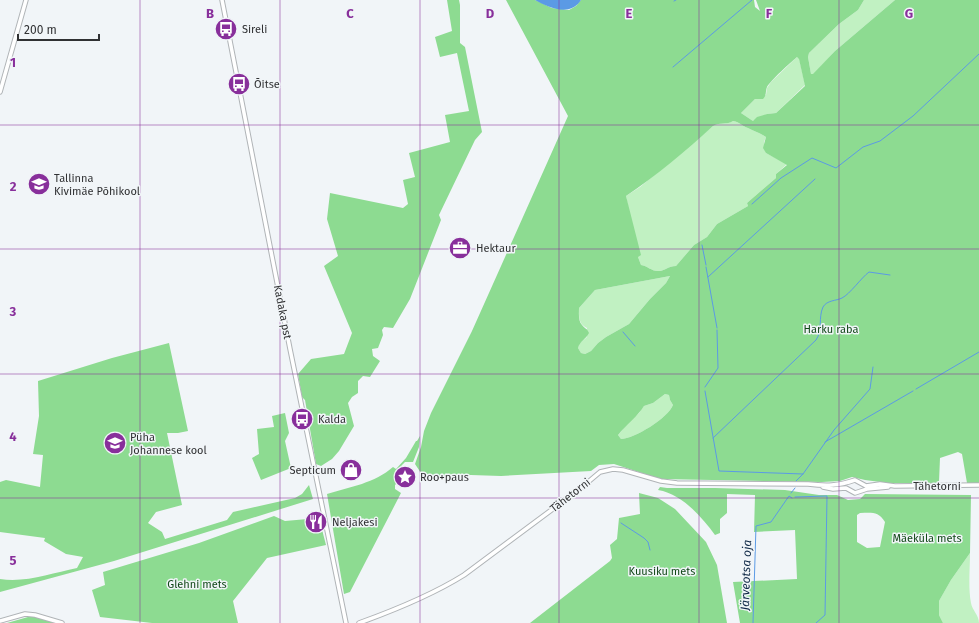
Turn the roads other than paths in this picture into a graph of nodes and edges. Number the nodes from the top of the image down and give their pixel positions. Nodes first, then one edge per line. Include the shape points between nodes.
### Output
1 (26, 0) edge
2 (222, 0) edge
3 (0, 92) edge
4 (850, 483) junction
5 (860, 483) junction
6 (808, 484) junction
7 (979, 485) edge
8 (895, 486) junction
9 (850, 490) junction
10 (859, 491) junction
11 (0, 622) edge
12 (62, 623) edge
13 (346, 623) edge
14 (360, 623) edge

1 - 3 street
2 - 13 street, Kadaka pst
4 - 5 street via 855,480
4 - 6 street, Tähetorni via 834,486
4 - 9 street
5 - 8 street, Tähetorni via 866,486
5 - 10 street
6 - 9 street, Tähetorni
6 - 14 street, Tähetorni via 661,482 623,470 606,470 596,474 581,488 455,581
7 - 8 street, Tähetorni
8 - 10 street, Tähetorni
9 - 10 street via 854,493
11 - 12 street via 25,614

